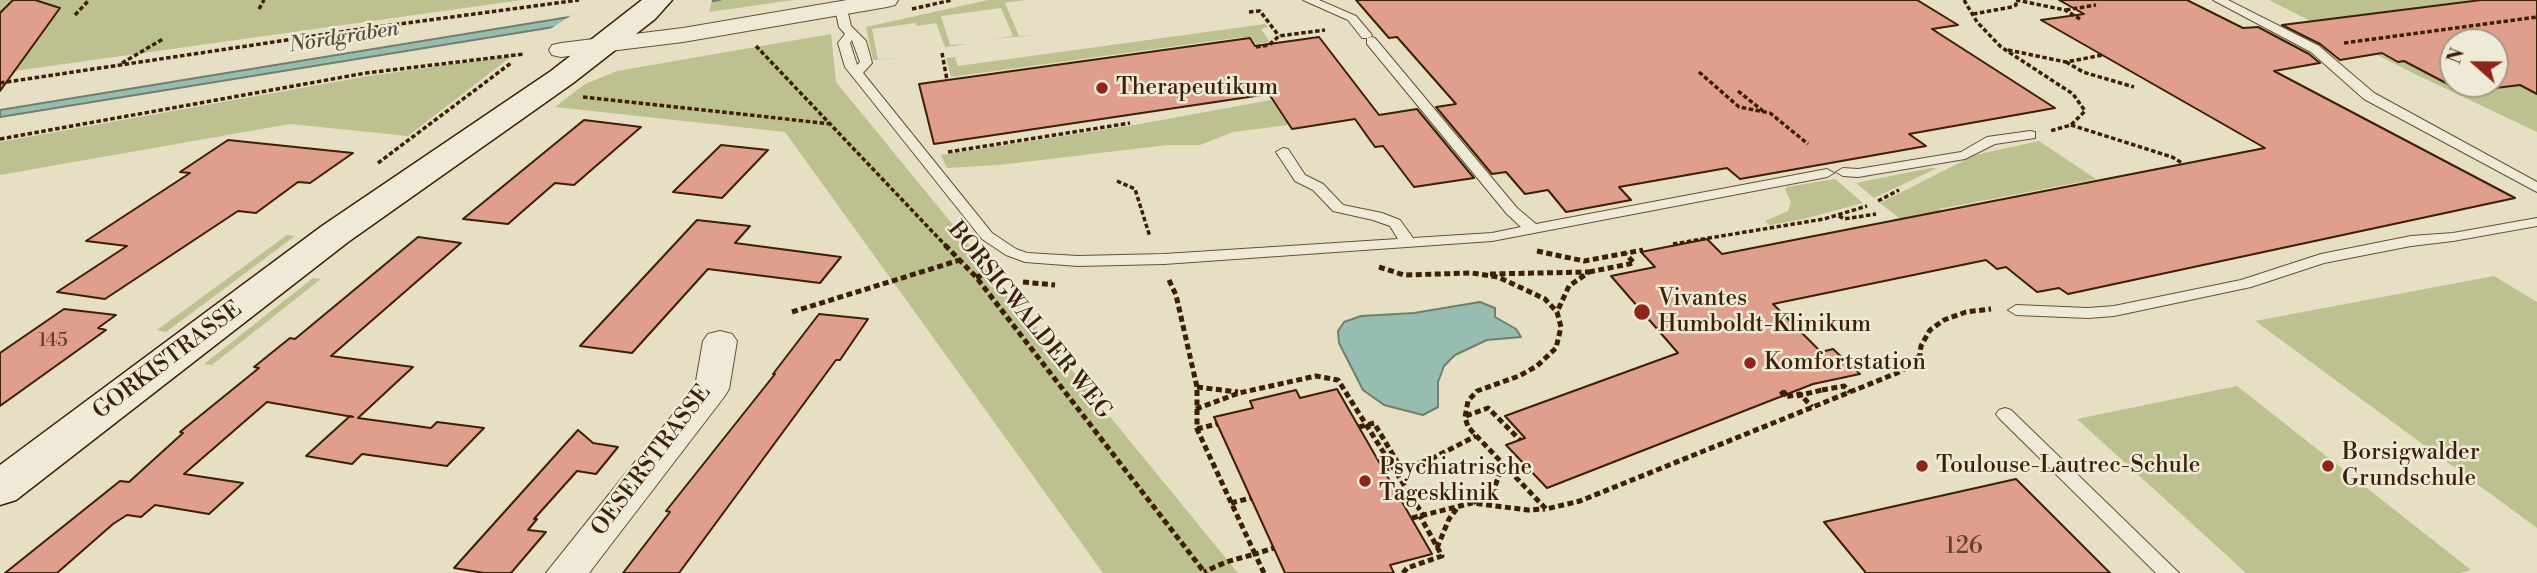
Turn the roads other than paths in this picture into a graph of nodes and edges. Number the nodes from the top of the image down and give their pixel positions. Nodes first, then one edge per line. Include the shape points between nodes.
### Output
1 (658, 0) edge
2 (887, 0) edge
3 (1310, 0) edge
4 (2219, 0) edge
5 (841, 9) junction
6 (630, 12) edge
7 (583, 42) junction
8 (2036, 134) road end
9 (1283, 152) dead end
10 (1843, 172) dead end
11 (1827, 173) dead end
12 (2537, 188) edge
13 (2537, 222) edge
14 (1531, 228) junction
15 (1407, 243) junction
16 (2016, 310) road end
17 (720, 341) dead end
18 (2005, 414) dead end
19 (0, 489) edge
20 (566, 573) edge
21 (2169, 573) edge

1 - 6 main road, GORKISTRASSE
2 - 5 street
3 - 14 lane via 1352,18
4 - 12 lane via 2315,49 2369,96
5 - 7 street
5 - 15 lane via 845,27 852,33 844,43 849,64 987,236 1011,252 1078,261
6 - 7 main road, GORKISTRASSE
7 - 19 main road, GORKISTRASSE via 472,141 335,234
8 - 10 lane via 1992,140 1965,155
9 - 15 lane via 1300,178 1318,187 1338,208 1395,223
11 - 14 lane
13 - 16 lane via 2321,259 2245,284 2114,311
14 - 15 lane via 1492,237
17 - 20 street, OESERSTRASSE via 712,389
18 - 21 lane

